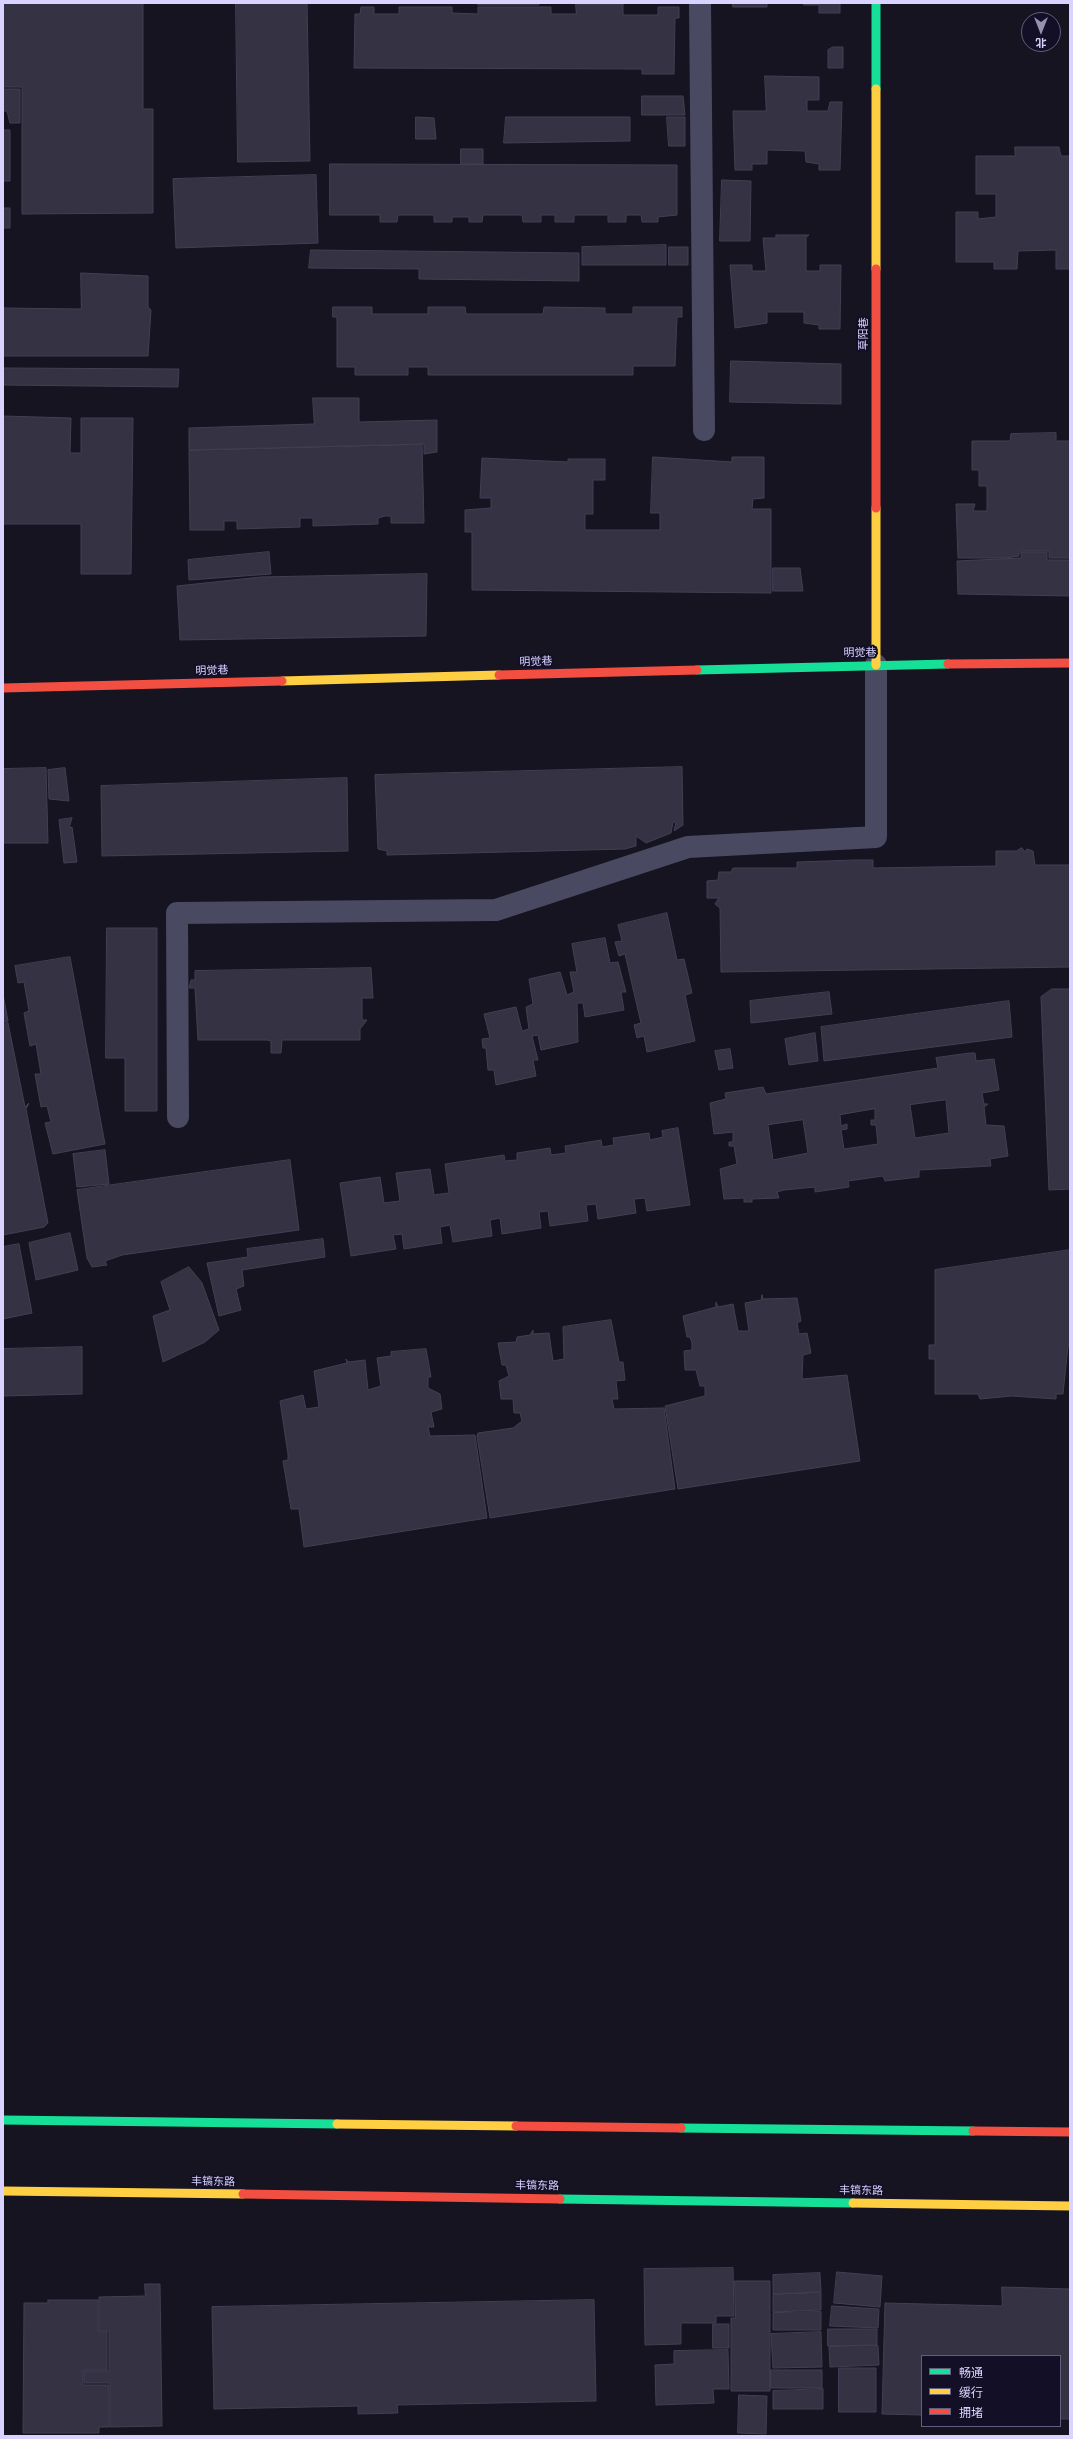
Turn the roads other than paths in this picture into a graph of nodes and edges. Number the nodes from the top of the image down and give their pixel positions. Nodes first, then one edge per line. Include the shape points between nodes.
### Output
1 (700, 3) edge
2 (876, 3) edge
3 (704, 430) dead end
4 (1070, 663) edge
5 (876, 665) junction
6 (3, 688) edge
7 (178, 1117) dead end
8 (3, 2120) edge
9 (1070, 2132) edge
10 (3, 2191) edge
11 (1070, 2206) edge

1 - 3 street
2 - 5 main road, 草阳巷
4 - 5 main road, 明觉巷
5 - 6 main road, 明觉巷
5 - 7 street via 876,837 688,847 496,910 177,913
8 - 9 main road
10 - 11 main road, 丰镐东路

